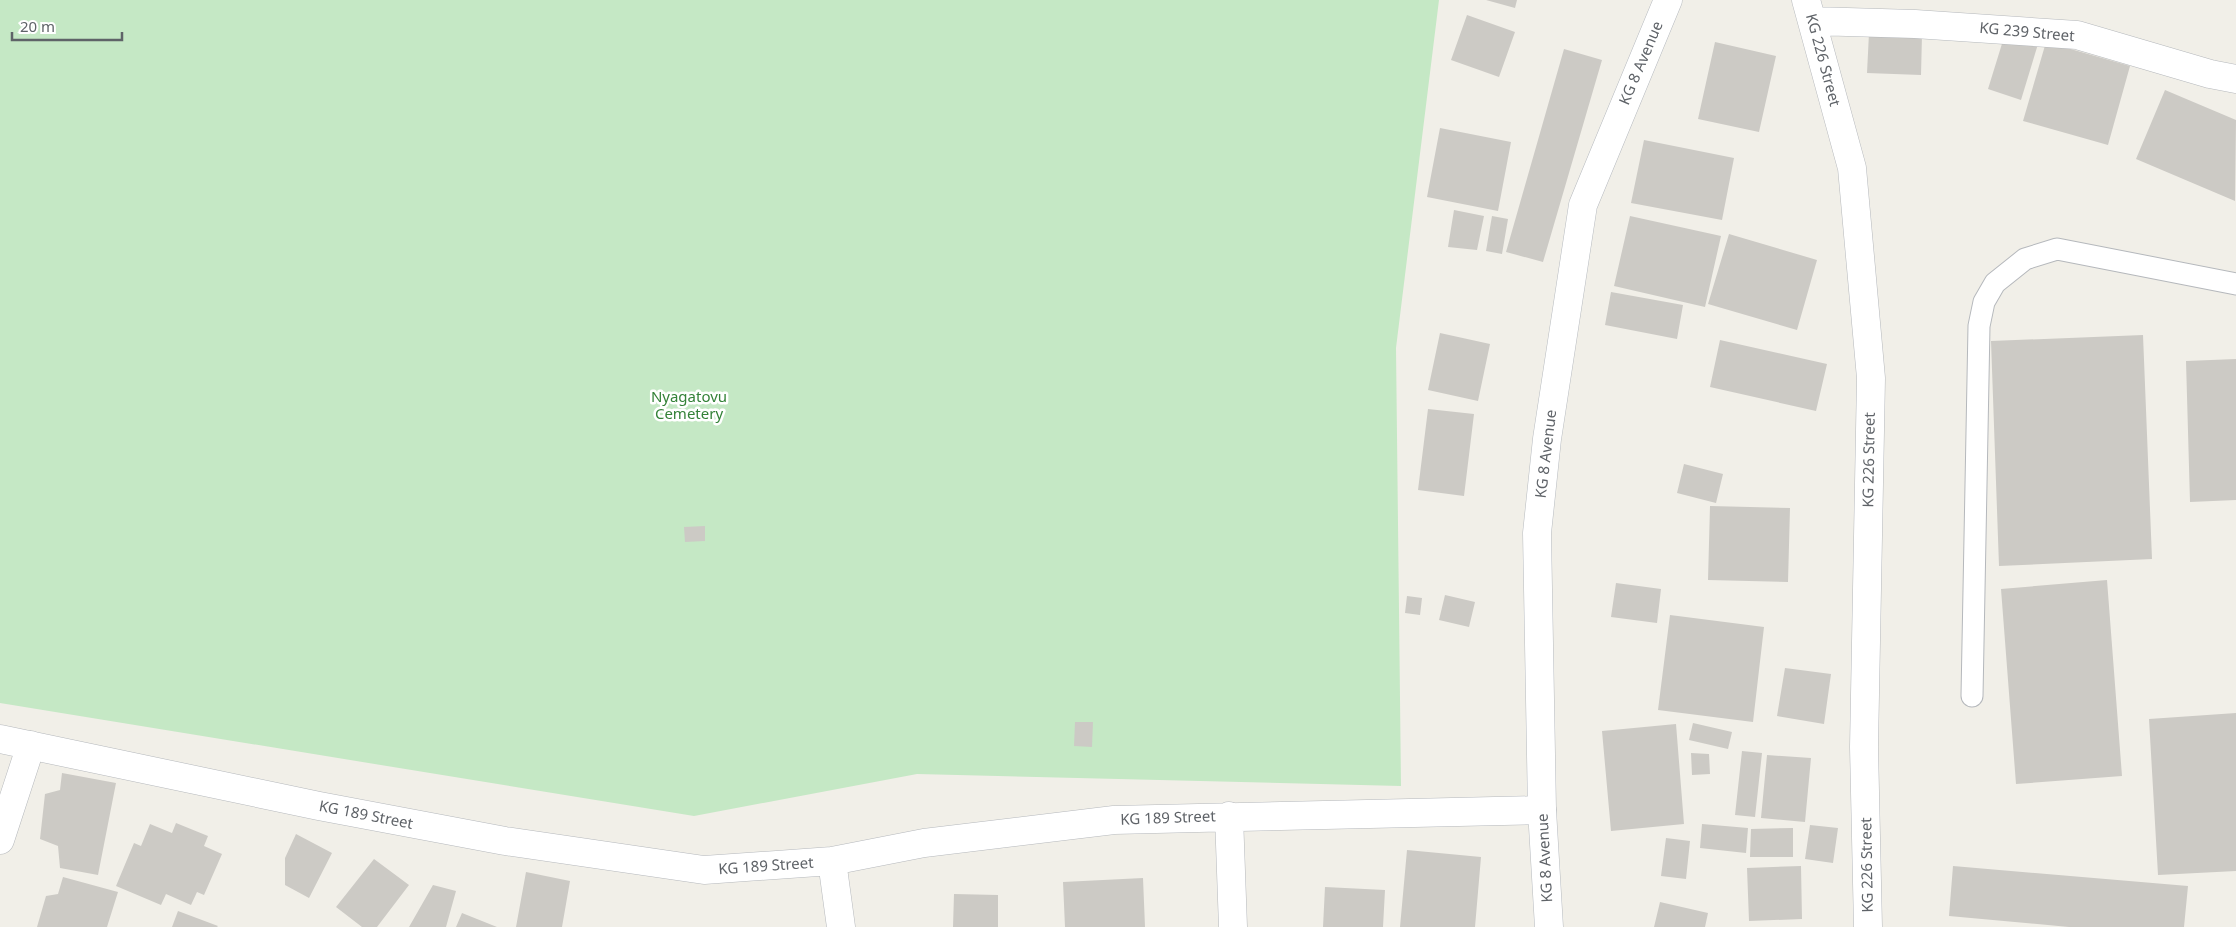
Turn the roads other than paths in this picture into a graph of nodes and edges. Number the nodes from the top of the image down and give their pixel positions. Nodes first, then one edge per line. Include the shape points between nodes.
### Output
1 (1668, 0) edge
2 (1809, 10) edge
3 (2236, 79) edge
4 (2236, 284) edge
5 (1972, 696) dead end
6 (0, 739) edge
7 (31, 745) junction
8 (1542, 810) junction
9 (1229, 816) junction
10 (0, 840) edge
11 (832, 861) junction
12 (841, 927) edge
13 (1233, 927) edge
14 (1549, 927) edge
15 (1868, 927) edge

1 - 8 street, KG 8 Avenue via 1583,205 1547,438 1537,533
2 - 3 street, KG 239 Street via 1915,24 2077,35
2 - 15 street, KG 226 Street via 1852,168 1870,378 1864,747
4 - 5 lane via 2057,249 2025,259 1996,283 1984,302 1979,326
6 - 7 street, KG 189 Street
7 - 10 street
7 - 11 street, KG 189 Street via 486,838 704,870
8 - 9 street, KG 189 Street
8 - 14 street, KG 8 Avenue
9 - 11 street, KG 189 Street via 1114,820 924,843
9 - 13 street
11 - 12 street

